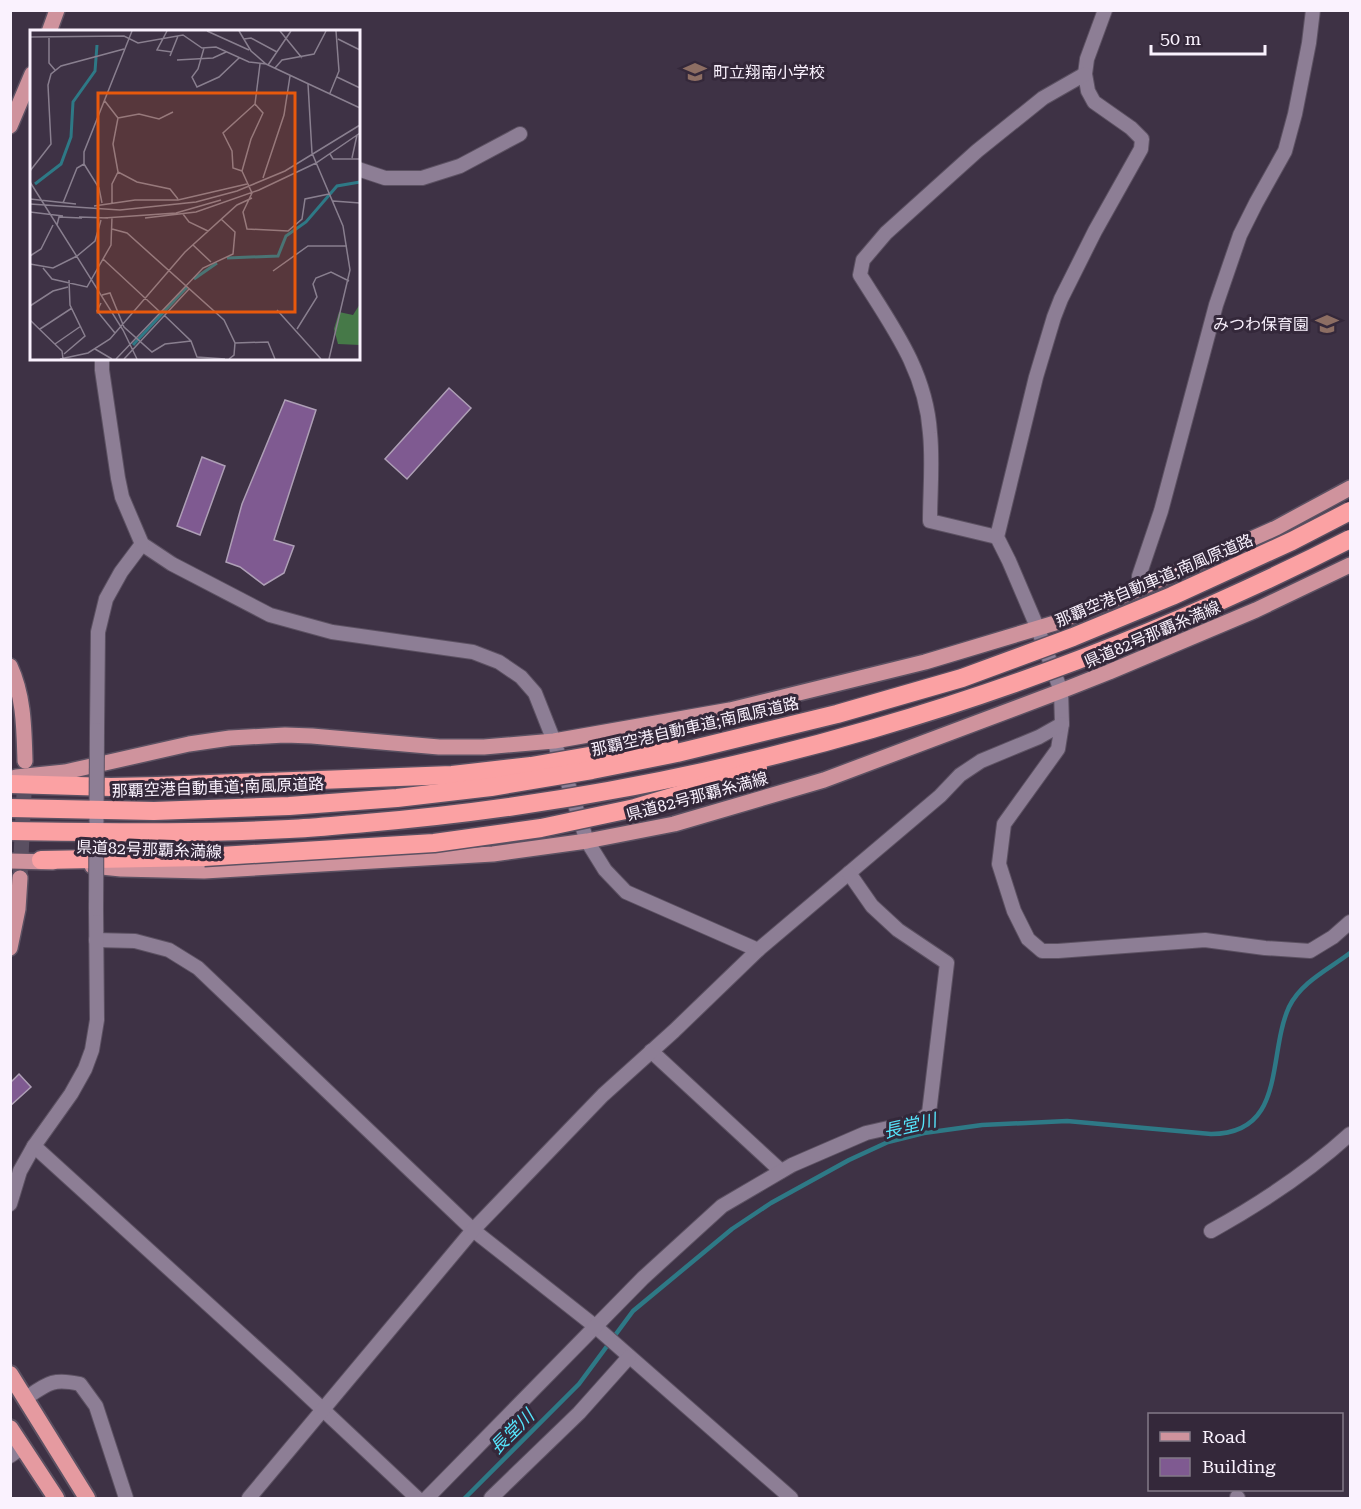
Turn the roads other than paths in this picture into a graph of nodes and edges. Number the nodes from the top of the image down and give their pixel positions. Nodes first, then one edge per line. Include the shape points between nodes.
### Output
1 (57, 10) edge
2 (1106, 10) edge
3 (1313, 10) edge
4 (50, 30) edge
5 (1085, 74) junction
6 (30, 79) edge
7 (10, 126) edge
8 (520, 134) dead end
9 (360, 170) edge
10 (102, 360) edge
11 (1350, 488) edge
12 (1350, 511) edge
13 (997, 537) junction
14 (1350, 539) edge
15 (142, 544) junction
16 (1350, 565) edge
17 (1139, 589) junction
18 (1038, 628) junction
19 (10, 666) edge
20 (1061, 691) junction
21 (837, 714) junction
22 (1062, 724) junction
23 (850, 736) junction
24 (554, 741) junction
25 (25, 761) tunnel mouth
26 (10, 778) edge
27 (10, 784) edge
28 (10, 808) edge
29 (10, 831) edge
30 (587, 841) junction
31 (41, 860) junction
32 (10, 861) edge
33 (849, 873) junction
34 (20, 878) tunnel mouth
35 (1350, 921) edge
36 (96, 940) junction
37 (10, 948) edge
38 (758, 950) junction
39 (651, 1051) junction
40 (1350, 1134) edge
41 (34, 1146) junction
42 (781, 1170) junction
43 (10, 1204) edge
44 (473, 1230) junction
45 (1211, 1231) dead end
46 (596, 1327) junction
47 (629, 1357) junction
48 (10, 1374) edge
49 (26, 1398) junction
50 (322, 1410) junction
51 (10, 1428) edge
52 (17, 1451) edge
53 (56, 1498) edge
54 (87, 1498) edge
55 (126, 1498) edge
56 (249, 1498) edge
57 (417, 1498) edge
58 (427, 1498) edge
59 (491, 1498) edge
60 (791, 1498) edge

1 - 4 main road
2 - 5 street
3 - 17 street via 1285,151 1240,235 1216,305 1161,511 1139,576
5 - 13 street via 1094,102 1131,128 1142,140 1141,149 1095,231 1054,317
5 - 13 street via 1043,98 977,151 886,233 863,260 861,275 906,349 925,398 930,433 930,521
6 - 7 main road
8 - 9 street via 460,166 422,178 385,178
10 - 15 street via 122,497
11 - 17 main road via 1276,528
12 - 21 highway, 那覇空港自動車道;南風原道路, bridge via 1172,596 1073,637 962,678
13 - 18 street
14 - 23 highway, bridge via 1082,659 968,700
15 - 24 street via 270,615 332,632 473,652 499,662 535,693
15 - 36 street, bridge via 106,599 98,632
16 - 20 main road, 県道82号那覇糸満線 via 1256,610
17 - 18 main road
18 - 20 street
18 - 24 main road via 925,662 730,710
19 - 25 main road via 23,711
20 - 22 street
20 - 30 main road, 県道82号那覇糸満線 via 824,780 674,824
21 - 27 highway, bridge via 531,766 452,775 111,787
21 - 28 highway, 那覇空港自動車道;南風原道路, bridge via 677,753 536,780 397,798 143,811
22 - 33 street via 981,761 960,775
22 - 35 street via 1058,749 1004,824 999,864 1014,911 1028,939 1042,951 1205,940 1310,951
23 - 29 highway, bridge via 689,776 472,812 291,829 156,833
23 - 31 highway, bridge via 635,808 541,828 434,843 204,857
24 - 26 main road via 439,747 338,737 248,737 189,744 65,772
24 - 30 street
30 - 31 main road, 県道82号那覇糸満線 via 494,854 204,872 121,869
30 - 38 street via 605,870 626,892
31 - 32 main road, 県道82号那覇糸満線
33 - 38 street
33 - 42 street via 872,906 898,930 947,963 929,1113 919,1120 866,1133
34 - 37 main road
36 - 41 street via 97,1020 92,1050 71,1094
36 - 44 street via 135,941 169,950 198,968
38 - 39 street
39 - 42 street
39 - 44 street via 603,1095
40 - 45 street via 1249,1210
41 - 43 street via 20,1171
41 - 50 street
42 - 46 street via 722,1206
44 - 46 street
44 - 50 street
46 - 47 street
46 - 58 street
47 - 59 street via 579,1413
47 - 60 street
48 - 49 highway
49 - 54 highway
49 - 55 street via 45,1385 63,1380 81,1384 96,1406
50 - 56 street
50 - 57 street
51 - 52 highway
52 - 53 highway

